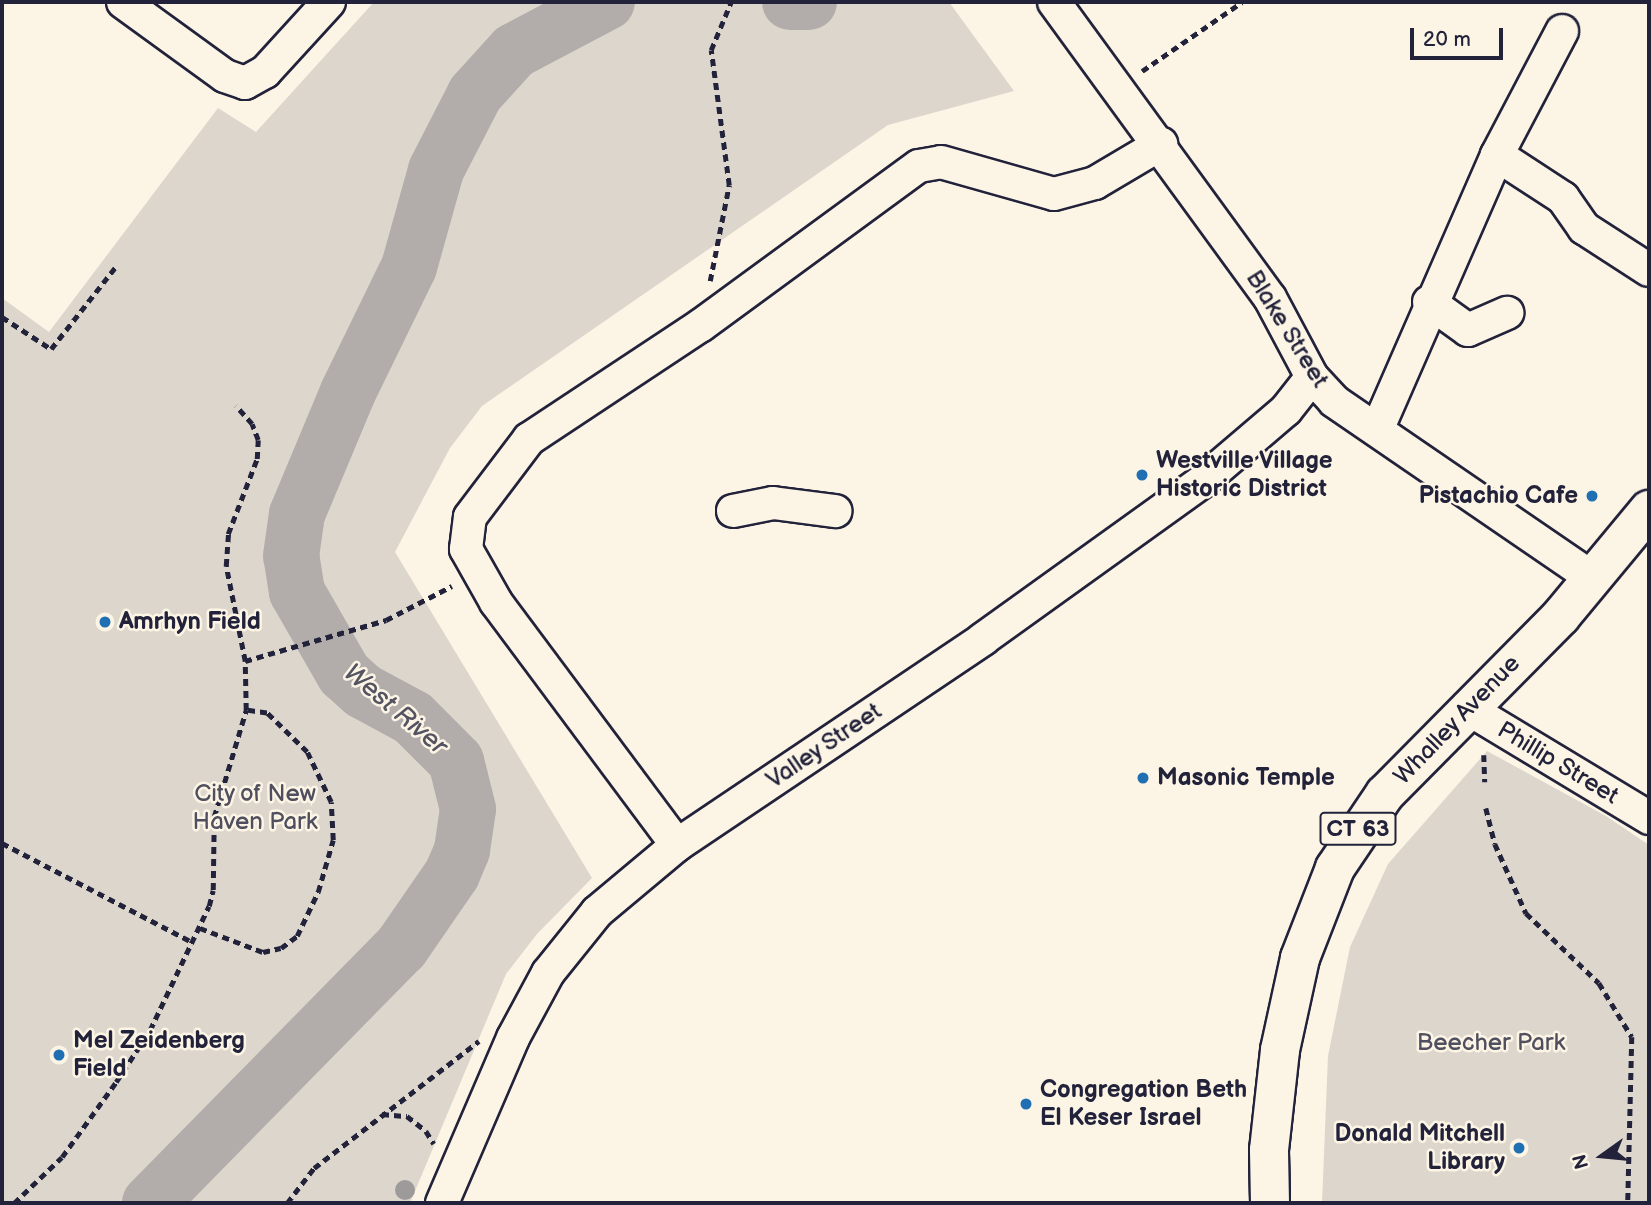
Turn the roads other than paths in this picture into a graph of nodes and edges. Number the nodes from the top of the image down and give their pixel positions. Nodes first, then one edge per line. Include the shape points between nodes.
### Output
1 (123, 2) edge
2 (328, 2) edge
3 (1054, 2) edge
4 (1562, 31) dead end
5 (1161, 144) junction
6 (1497, 155) junction
7 (1649, 270) edge
8 (1429, 302) junction
9 (1507, 313) dead end
10 (1312, 377) junction
11 (1377, 430) junction
12 (1649, 510) edge
13 (733, 511) dead end
14 (835, 511) dead end
15 (1594, 579) junction
16 (1467, 708) junction
17 (1649, 818) edge
18 (677, 845) junction
19 (442, 1203) edge
20 (1270, 1203) edge

1 - 2 street via 225,76 245,83 265,72
3 - 5 street, Blake Street via 1127,81
4 - 6 street
5 - 10 street, Blake Street via 1270,298
5 - 18 street via 1095,183 1054,194 940,162 919,166 700,326 529,439 470,517 466,549 478,572
6 - 7 street via 1563,198 1584,228
6 - 8 street
8 - 9 street via 1468,330
8 - 11 street
10 - 11 street, Blake Street via 1334,401
10 - 18 street, Valley Street via 1254,439 1117,545
11 - 15 street, Blake Street
12 - 15 main road, Whalley Avenue / CT 63
13 - 14 street via 773,503
15 - 16 main road, Whalley Avenue / CT 63
16 - 17 street, Phillip Street
16 - 20 main road, Whalley Avenue / CT 63 via 1358,828 1314,917 1280,1050 1269,1150
18 - 19 street, Valley Street via 597,912 548,973 513,1038

